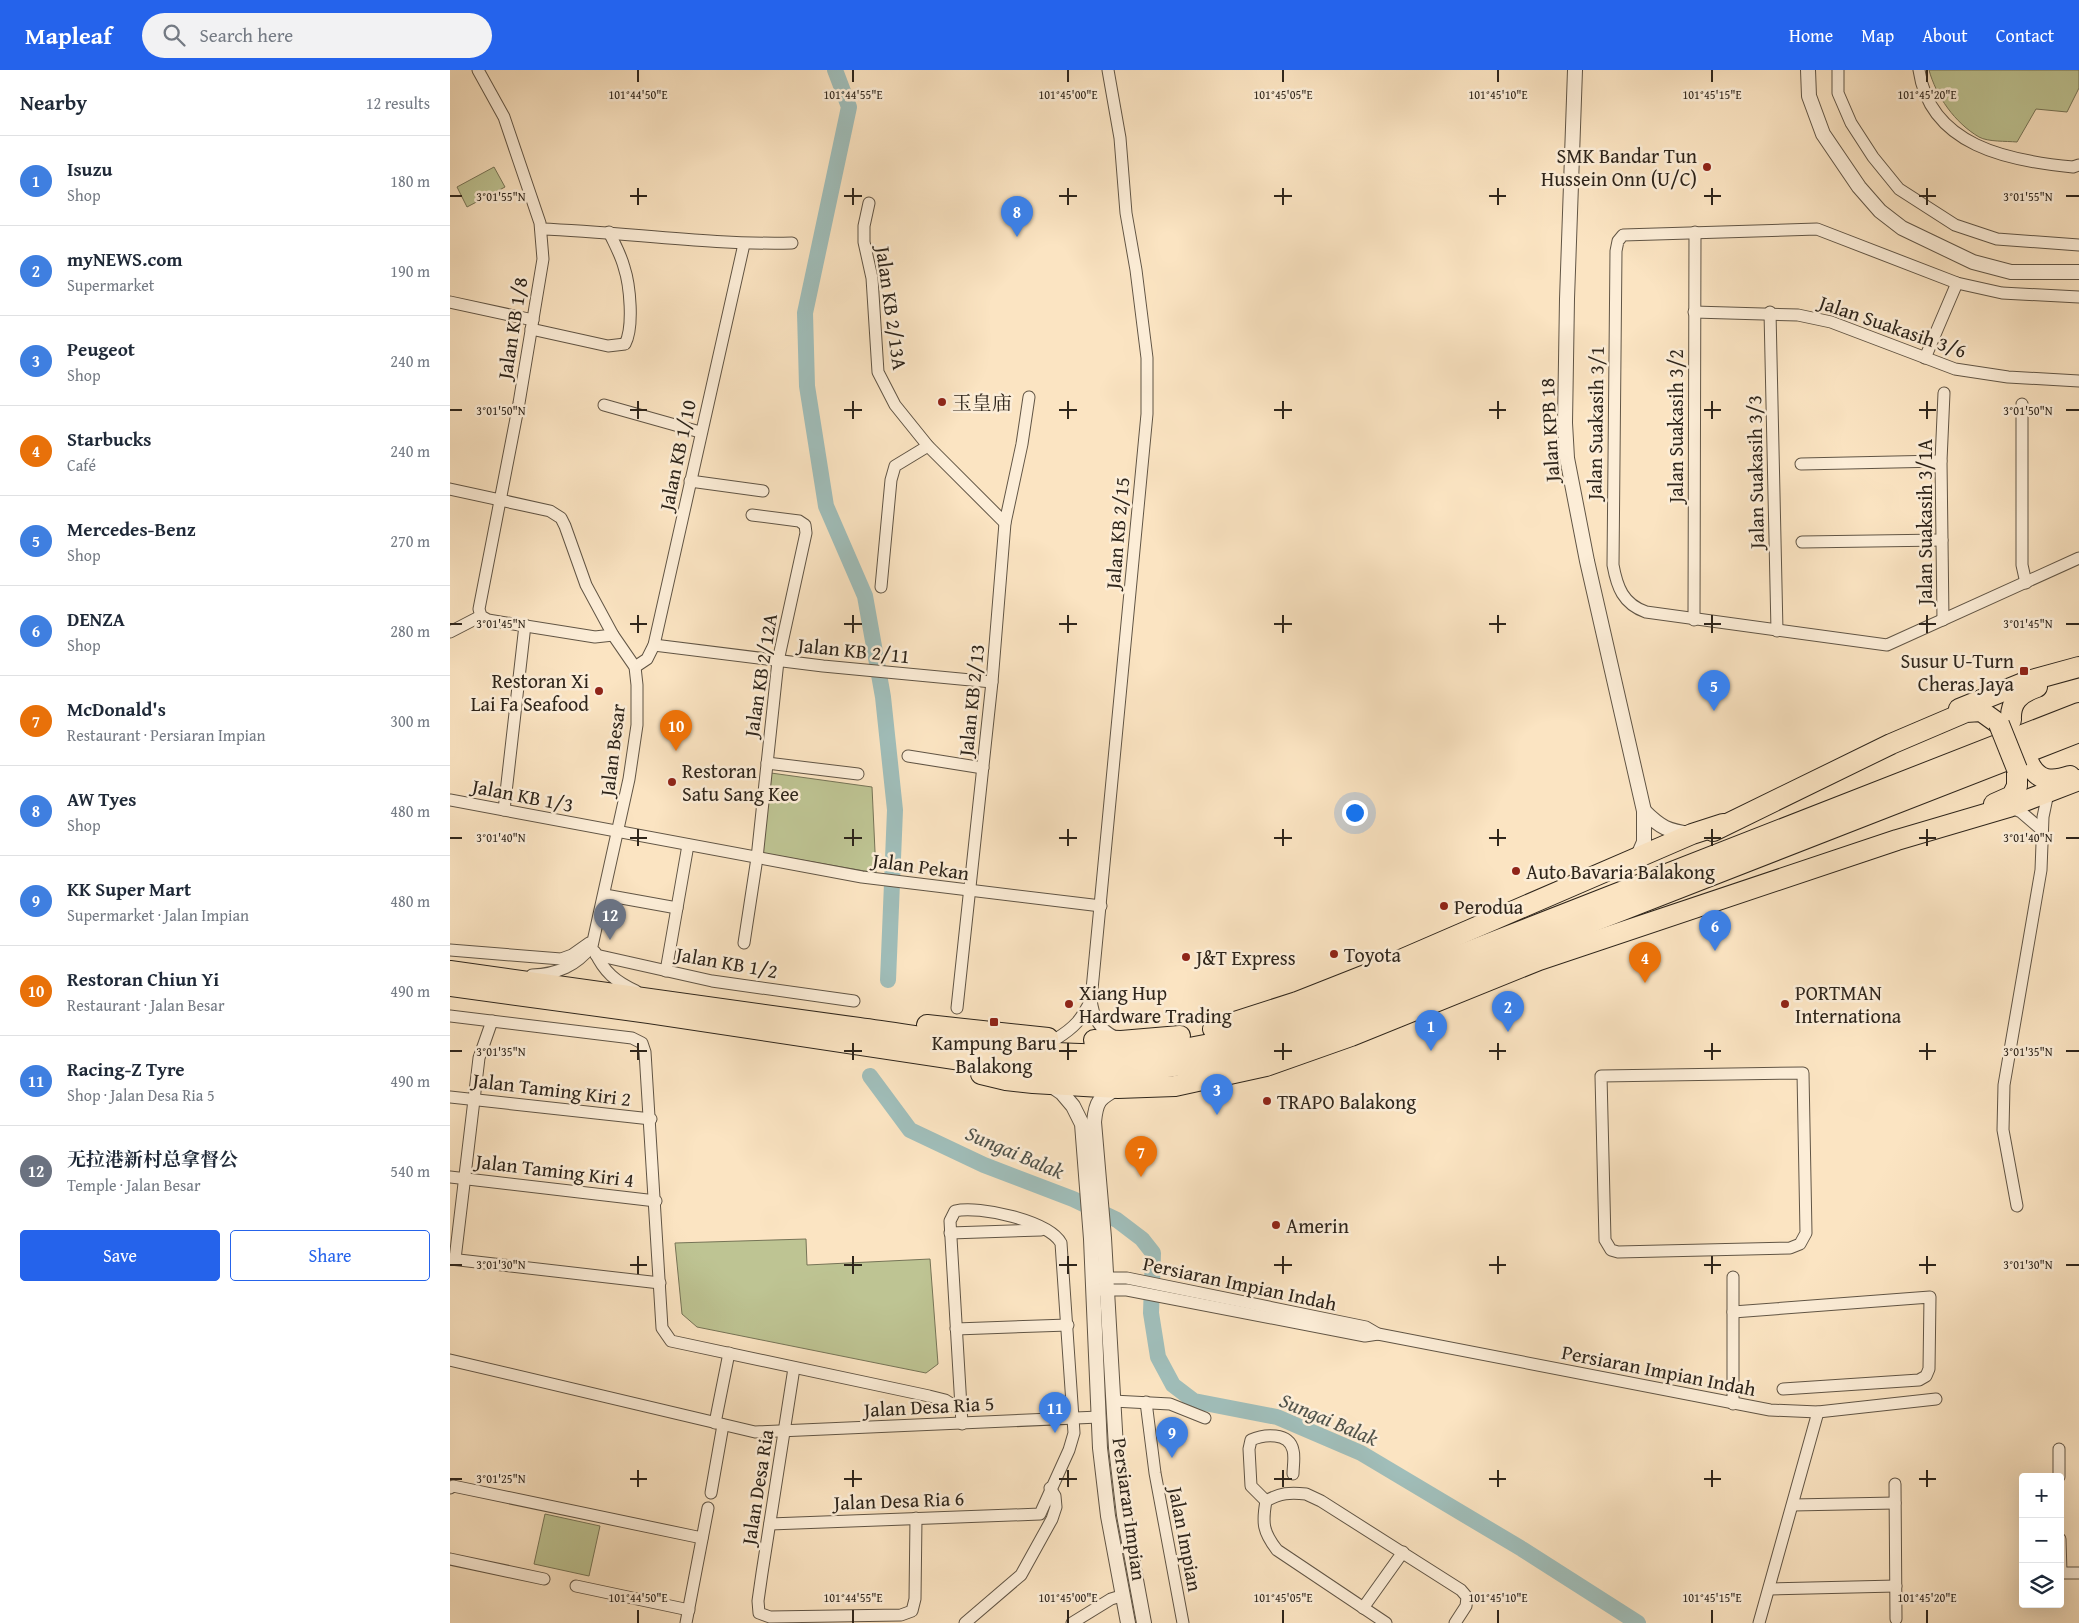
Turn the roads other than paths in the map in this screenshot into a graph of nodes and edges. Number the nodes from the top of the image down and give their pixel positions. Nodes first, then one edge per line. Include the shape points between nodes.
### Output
1 (478, 70) edge
2 (1108, 70) edge
3 (1575, 70) edge
4 (1808, 70) edge
5 (1838, 70) edge
6 (1919, 70) edge
7 (2079, 165) edge
8 (870, 203) dead end
9 (541, 229) junction
10 (608, 232) junction
11 (1694, 232) junction
12 (792, 243) dead end
13 (744, 244) junction
14 (2079, 245) edge
15 (2079, 272) edge
16 (1957, 283) junction
17 (2079, 297) edge
18 (450, 302) edge
19 (1694, 312) junction
20 (1770, 312) junction
21 (532, 325) junction
22 (1925, 358) junction
23 (2079, 381) edge
24 (1944, 394) dead end
25 (1029, 397) dead end
26 (2022, 404) dead end
27 (604, 405) dead end
28 (700, 432) junction
29 (928, 446) junction
30 (1941, 461) junction
31 (1801, 464) dead end
32 (690, 481) junction
33 (450, 489) edge
34 (763, 491) dead end
35 (500, 501) junction
36 (752, 515) dead end
37 (1005, 523) junction
38 (1942, 540) junction
39 (1802, 542) dead end
40 (2079, 558) edge
41 (2026, 583) junction
42 (881, 587) dead end
43 (480, 613) junction
44 (1694, 620) junction
45 (1943, 620) junction
46 (525, 625) junction
47 (1776, 631) junction
48 (450, 632) edge
49 (613, 635) junction
50 (654, 645) junction
51 (778, 661) junction
52 (635, 667) junction
53 (2079, 669) edge
54 (992, 682) junction
55 (2079, 713) edge
56 (2005, 722) junction
57 (2079, 732) edge
58 (1891, 744) junction
59 (908, 756) dead end
60 (767, 763) junction
61 (2023, 766) junction
62 (983, 768) junction
63 (2079, 772) edge
64 (858, 774) dead end
65 (2079, 780) edge
66 (2048, 793) junction
67 (450, 800) edge
68 (2009, 807) junction
69 (504, 810) junction
70 (1644, 811) junction
71 (1724, 824) junction
72 (1941, 828) junction
73 (2042, 830) junction
74 (619, 832) junction
75 (1692, 834) junction
76 (688, 845) junction
77 (756, 858) junction
78 (1637, 858) junction
79 (970, 892) junction
80 (605, 895) junction
81 (1101, 906) junction
82 (677, 908) junction
83 (1518, 932) junction
84 (744, 943) dead end
85 (593, 947) junction
86 (450, 950) edge
87 (450, 970) edge
88 (666, 971) junction
89 (495, 976) junction
90 (450, 986) edge
91 (650, 998) junction
92 (1090, 1000) junction
93 (854, 1001) dead end
94 (957, 1008) dead end
95 (450, 1016) edge
96 (492, 1021) junction
97 (822, 1024) junction
98 (1056, 1039) junction
99 (1120, 1041) junction
100 (952, 1060) junction
101 (1680, 1061) dead end
102 (1712, 1061) dead end
103 (1712, 1073) junction
104 (1679, 1074) junction
105 (1048, 1084) junction
106 (1118, 1088) junction
107 (450, 1097) edge
108 (474, 1099) junction
109 (651, 1119) junction
110 (450, 1177) edge
111 (465, 1178) junction
112 (1093, 1191) junction
113 (656, 1201) junction
114 (2017, 1206) dead end
115 (1048, 1230) junction
116 (950, 1233) junction
117 (453, 1259) edge
118 (1733, 1277) dead end
119 (660, 1283) junction
120 (1100, 1284) junction
121 (1733, 1312) junction
122 (1068, 1325) junction
123 (956, 1329) junction
124 (728, 1354) junction
125 (450, 1360) edge
126 (794, 1368) junction
127 (959, 1384) junction
128 (1112, 1386) junction
129 (1784, 1389) dead end
130 (929, 1396) junction
131 (1936, 1399) dead end
132 (1113, 1401) junction
133 (1146, 1402) junction
134 (1733, 1404) junction
135 (961, 1410) junction
136 (1818, 1412) junction
137 (1099, 1417) junction
138 (1074, 1418) junction
139 (1205, 1418) dead end
140 (719, 1424) junction
141 (962, 1424) junction
142 (785, 1431) junction
143 (1116, 1448) junction
144 (2059, 1449) dead end
145 (2059, 1473) edge
146 (1293, 1474) dead end
147 (1895, 1484) dead end
148 (450, 1488) edge
149 (1050, 1488) junction
150 (711, 1493) dead end
151 (1266, 1501) junction
152 (1895, 1503) junction
153 (1793, 1505) junction
154 (708, 1508) dead end
155 (916, 1518) junction
156 (770, 1524) junction
157 (702, 1538) junction
158 (1403, 1552) junction
159 (450, 1559) edge
160 (2064, 1573) edge
161 (2079, 1573) edge
162 (544, 1579) dead end
163 (576, 1586) dead end
164 (1896, 1586) junction
165 (1770, 1589) junction
166 (1122, 1596) junction
167 (1363, 1608) junction
168 (689, 1610) junction
169 (1896, 1620) dead end
170 (686, 1623) edge
171 (965, 1623) edge
172 (1072, 1623) edge
173 (1128, 1623) edge
174 (1144, 1623) edge
175 (1183, 1623) edge
176 (1386, 1623) edge
177 (1455, 1623) edge
178 (1759, 1623) edge

1 - 9 street, Jalan KB 1/8 via 504,117
2 - 81 street, Jalan KB 2/15 via 1120,138 1126,214 1147,358 1147,414
3 - 70 street, Jalan KPB 18 via 1567,299 1567,458
4 - 15 street via 1809,96 1823,134 1880,212 1902,228 1973,262 2011,272
5 - 14 street via 1838,94 1851,123 1873,158 1902,191 1955,225 1997,239
6 - 7 street via 1921,86 1933,111 1958,134 1991,153 2022,161
8 - 29 street, Jalan KB 2/13A via 864,242 872,278 878,372 895,405
9 - 10 street
9 - 21 street, Jalan KB 1/8 via 543,259
10 - 13 street
10 - 21 street via 628,282 629,328 625,344 608,346
11 - 16 street, Jalan Suakasih 3/1 via 1817,229
11 - 19 street, Jalan Suakasih 3/2
11 - 44 street, Jalan Suakasih 3/1 via 1623,235 1618,241 1613,565 1626,602 1635,608
12 - 13 street
13 - 28 street, Jalan KB 1/10
16 - 17 street, Jalan Suakasih 3/1 via 2002,293
16 - 22 street
18 - 21 street
19 - 20 street, Jalan Suakasih 3/6
19 - 44 street, Jalan Suakasih 3/2
20 - 22 street, Jalan Suakasih 3/6 via 1832,322
20 - 47 street, Jalan Suakasih 3/3
21 - 35 street, Jalan KB 1/8
22 - 23 street, Jalan Suakasih 3/6 via 1964,371 2008,378
24 - 30 street, Jalan Suakasih 3/1A
25 - 37 street, Jalan KB 2/13
26 - 41 street via 2022,565
27 - 28 street
28 - 32 street, Jalan KB 1/10
29 - 37 street, Jalan KB 2/13A
29 - 42 street via 895,466
30 - 31 street
30 - 38 street, Jalan Suakasih 3/1A
32 - 34 street
32 - 50 street, Jalan KB 1/10
33 - 35 street, Jalan Besar
35 - 43 street, Jalan KB 1/8
35 - 49 street, Jalan Besar via 550,511 561,518 586,585
36 - 51 street, Jalan KB 2/12A via 799,521 805,525 806,533
37 - 54 street, Jalan KB 2/13
38 - 39 street
38 - 45 street, Jalan Suakasih 3/1A
40 - 41 street, Jalan Suakasih 3/1
41 - 45 street, Jalan Suakasih 3/1
43 - 46 street via 488,620
43 - 48 street
44 - 47 street, Jalan Suakasih 3/1
45 - 47 street, Jalan Suakasih 3/1 via 1886,645
46 - 49 street via 595,637
46 - 69 street
49 - 52 street, Jalan Besar
50 - 51 street, Jalan KB 2/11
50 - 52 street, Jalan KB 1/10 via 647,659
51 - 54 street, Jalan KB 2/11
51 - 60 street, Jalan KB 2/12A
52 - 74 street, Jalan Besar via 637,725
53 - 56 highway via 2024,692 2014,701
53 - 58 highway via 1993,693
54 - 62 street, Jalan KB 2/13
55 - 83 highway
56 - 58 highway via 1980,711 1966,712
56 - 61 highway, bridge
57 - 100 highway via 1259,1049 1214,1061 1128,1072 1001,1066
58 - 71 highway
59 - 62 street
60 - 64 street
60 - 77 street, Jalan KB 2/12A
61 - 63 highway via 2043,779 2058,780
61 - 72 highway via 2012,796
62 - 79 street, Jalan KB 2/13
65 - 66 highway
66 - 68 highway
66 - 73 street
67 - 69 street, Jalan KB 1/3
68 - 72 highway
68 - 73 street via 2027,816
69 - 74 street, Jalan KB 1/3
70 - 75 street via 1668,831
70 - 78 street, Jalan KPB 18 via 1644,842
71 - 75 highway
71 - 83 highway via 1697,841 1538,914
72 - 106 highway via 1539,960 1351,1036 1266,1066 1175,1086
73 - 114 street via 2041,870 2004,1092 2003,1130
74 - 76 street, Jalan Pekan
74 - 80 street, Jalan Besar
75 - 78 highway
76 - 77 street, Jalan Pekan
76 - 82 street
77 - 79 street, Jalan Pekan
77 - 84 street, Jalan KB 2/12A
78 - 99 highway via 1297,1002 1206,1031 1168,1038
79 - 81 street, Jalan Pekan
79 - 94 street, Jalan KB 2/13
80 - 82 street
80 - 85 street, Jalan Besar
81 - 92 street, Jalan KB 2/15
82 - 88 street
83 - 97 highway via 1253,1033 1171,1051 1128,1055 1002,1049
85 - 86 street via 561,959
85 - 88 street, Jalan KB 1/2
85 - 89 street, Jalan Besar via 581,960 567,968 539,975
85 - 91 street via 614,980
87 - 89 highway
88 - 93 street, Jalan KB 1/2 via 712,981
89 - 91 highway
90 - 100 highway
91 - 97 highway
92 - 98 street, Jalan KB 2/15 via 1082,1019
92 - 99 street, Jalan KB 2/15 via 1094,1020
95 - 96 street
96 - 108 street via 479,1058
96 - 109 street via 632,1038 642,1043
97 - 98 highway via 876,1020
98 - 99 highway
100 - 105 highway via 978,1073 1006,1080
101 - 104 street
102 - 103 street
103 - 104 street
103 - 104 street via 1803,1073 1806,1232 1800,1244 1790,1248 1610,1250 1605,1240 1601,1076
105 - 106 highway
105 - 112 street, Persiaran Impian via 1062,1093 1082,1124
106 - 112 street, Persiaran Impian via 1102,1096 1096,1106
107 - 108 street, Jalan Taming Kiri 2
108 - 109 street, Jalan Taming Kiri 2
108 - 111 street
109 - 113 street
110 - 111 street, Jalan Taming Kiri 4
111 - 113 street, Jalan Taming Kiri 4
111 - 117 street
112 - 120 street, Persiaran Impian
113 - 119 street
115 - 116 street
115 - 116 street via 1004,1214 968,1208 955,1211 950,1221
115 - 122 street via 1061,1242
116 - 123 street
117 - 119 street
118 - 121 street
119 - 124 street via 662,1328 671,1341
120 - 128 street, Persiaran Impian
120 - 134 street, Persiaran Impian Indah via 1127,1284 1366,1327 1378,1334
120 - 137 street, Persiaran Impian
121 - 129 street via 1930,1297 1929,1370 1926,1376 1919,1380
121 - 134 street
122 - 123 street
122 - 138 street
123 - 127 street
124 - 126 street
124 - 140 street
125 - 140 street, Jalan Desa Ria 5
126 - 130 street
126 - 142 street, Jalan Desa Ria
127 - 130 street via 944,1394
127 - 135 street
128 - 132 street, Persiaran Impian
128 - 137 street via 1110,1399
130 - 135 street via 945,1400
131 - 136 street, Persiaran Impian Indah
132 - 133 street
132 - 143 street, Persiaran Impian
133 - 139 street via 1170,1404
133 - 175 street, Jalan Impian via 1155,1472
134 - 136 street, Persiaran Impian Indah via 1770,1410
135 - 141 street
136 - 153 street
137 - 138 street, Jalan Desa Ria 5
137 - 143 street via 1112,1434
137 - 166 street, Persiaran Impian via 1108,1516
138 - 141 street, Jalan Desa Ria 5
138 - 149 street via 1074,1433
140 - 142 street, Jalan Desa Ria 5 via 754,1432
140 - 150 street
141 - 142 street, Jalan Desa Ria 5
142 - 156 street, Jalan Desa Ria
143 - 174 street, Persiaran Impian via 1124,1515
144 - 145 street
146 - 151 street via 1290,1442 1270,1436 1251,1440 1251,1486
147 - 152 street
148 - 157 street via 453,1486
149 - 155 street, Jalan Desa Ria 6 via 1040,1514
149 - 171 street via 1055,1502 1052,1519 1021,1575
151 - 158 street via 1278,1494 1306,1494
151 - 167 street via 1263,1516 1266,1536 1277,1550
152 - 153 street
152 - 164 street
153 - 165 street
154 - 157 street
155 - 156 street, Jalan Desa Ria 6
155 - 156 street, Jalan Desa Ria via 915,1599 912,1611 901,1615 770,1617 759,1613
157 - 168 street
158 - 167 street
158 - 177 street via 1467,1597 1466,1606
159 - 162 street
160 - 161 street
163 - 168 street
164 - 165 street
164 - 169 street
165 - 178 street
166 - 172 street via 1111,1599
166 - 173 street, Persiaran Impian
167 - 176 street
168 - 170 street

